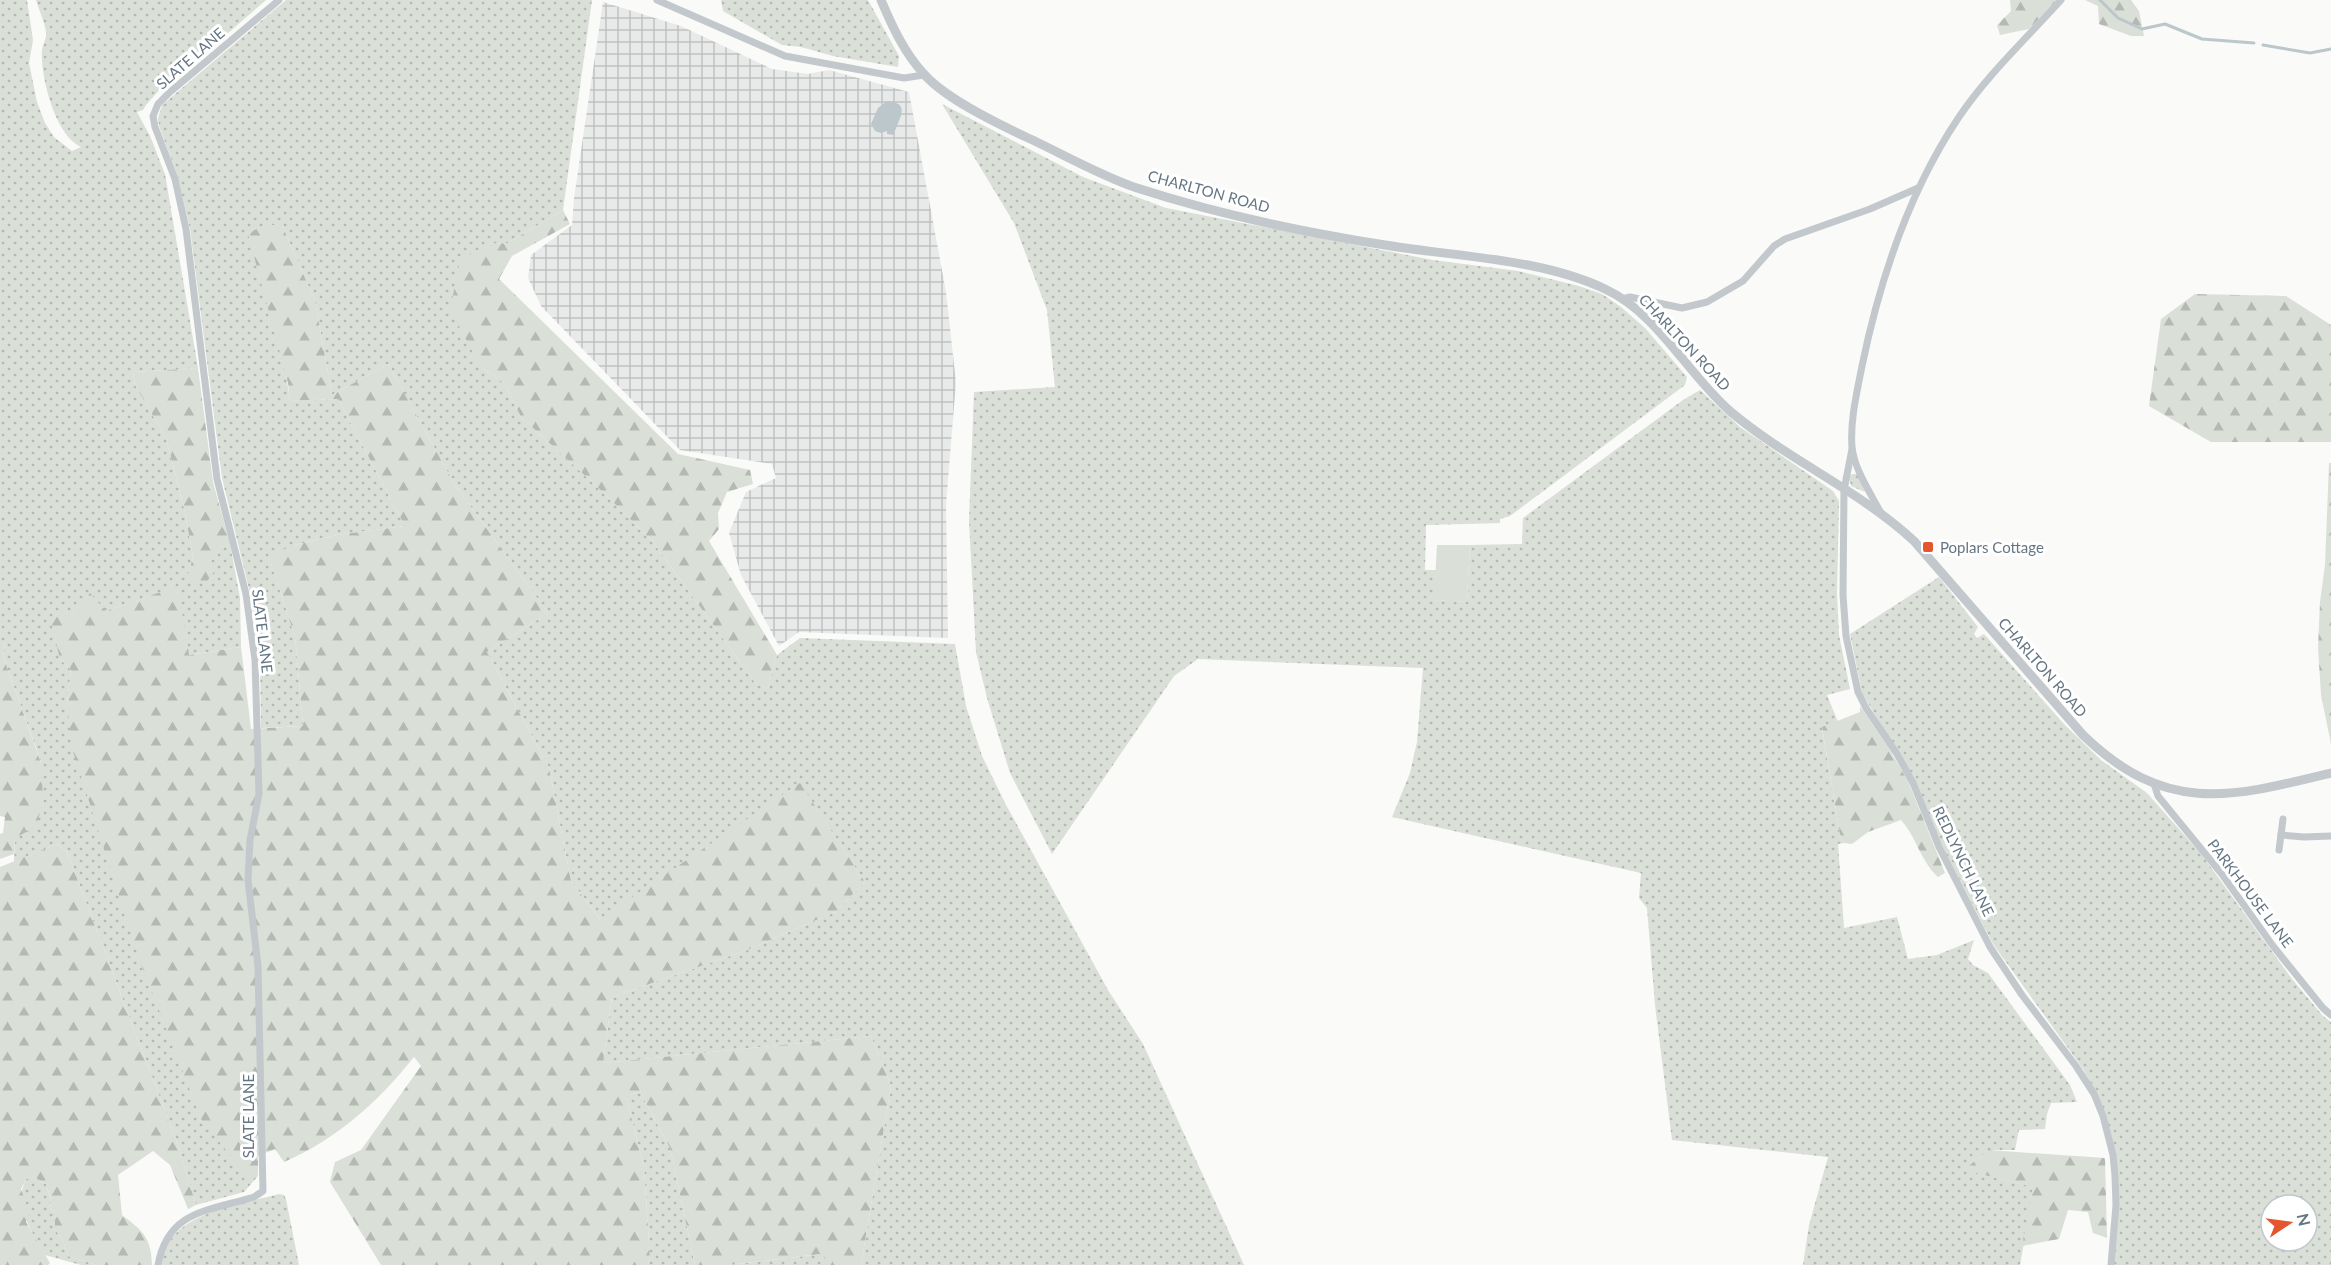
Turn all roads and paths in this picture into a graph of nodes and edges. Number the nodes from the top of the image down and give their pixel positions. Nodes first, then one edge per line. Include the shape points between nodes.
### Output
1 (279, 0) edge
2 (657, 0) edge
3 (880, 0) edge
4 (2061, 0) edge
5 (924, 75) junction
6 (1918, 188) junction
7 (1622, 299) junction
8 (1656, 303) junction
9 (1640, 314) junction
10 (1852, 449) junction
11 (1844, 490) junction
12 (1882, 514) junction
13 (2331, 773) edge
14 (2154, 784) junction
15 (2283, 819) dead end
16 (2281, 835) junction
17 (2331, 836) edge
18 (2279, 850) dead end
19 (2331, 1015) edge
20 (158, 1265) edge
21 (2111, 1265) edge

1 - 20 street, SLATE LANE via 171,92 158,104 153,116 175,179 186,229 217,479 246,594 255,660 259,794 250,840 248,880 258,966 263,1191 184,1219 165,1240
2 - 5 street via 785,56 904,78
3 - 5 street, CHARLTON ROAD via 907,52
4 - 6 street, REDLYNCH LANE via 1980,88
5 - 7 street, CHARLTON ROAD via 962,103 1133,186 1243,217 1384,245 1547,270 1593,284
6 - 8 street via 1785,239 1743,281 1707,302 1682,308
6 - 10 street, REDLYNCH LANE via 1870,326
7 - 8 street
7 - 9 street, CHARLTON ROAD
8 - 9 street
9 - 11 street, CHARLTON ROAD via 1727,409 1776,448
10 - 11 street, REDLYNCH LANE
10 - 12 street
11 - 12 street, CHARLTON ROAD
11 - 21 street, REDLYNCH LANE via 1843,595 1846,636 1858,692 1913,783 1939,847 1990,947 2094,1094 2113,1155 2116,1205
12 - 14 street, CHARLTON ROAD via 1914,541 2083,735 2112,760
13 - 14 street, CHARLTON ROAD via 2216,795
14 - 19 street, PARKHOUSE LANE via 2158,796 2221,873 2272,946
15 - 16 street
16 - 17 street
16 - 18 street

